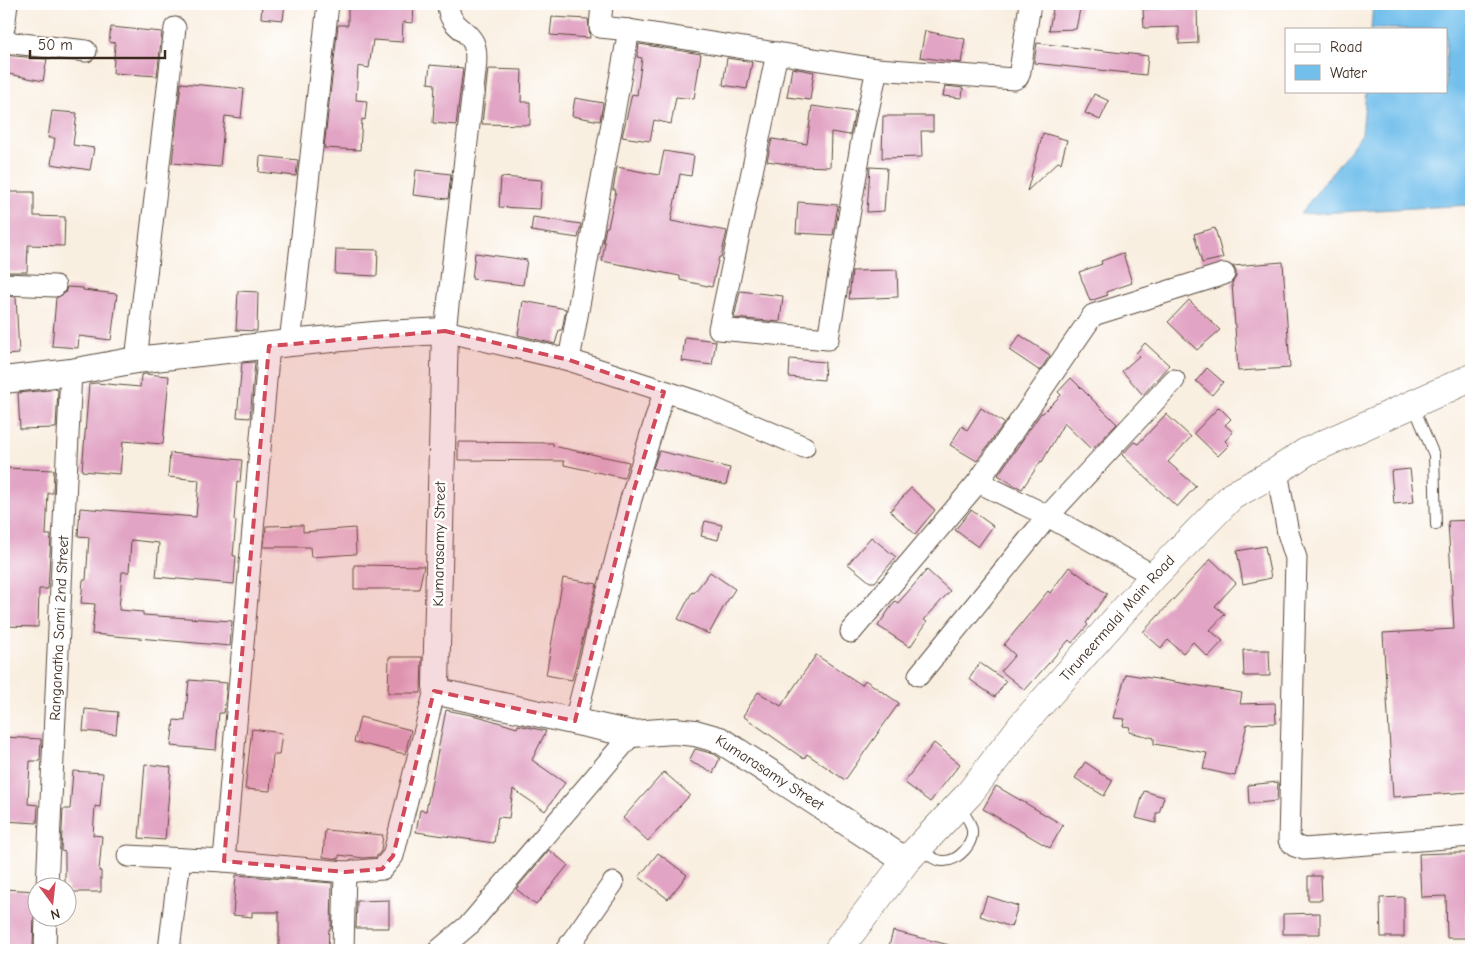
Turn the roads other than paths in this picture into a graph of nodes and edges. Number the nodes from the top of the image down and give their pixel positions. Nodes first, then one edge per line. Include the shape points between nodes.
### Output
1 (7, 4) edge
2 (328, 4) edge
3 (448, 4) edge
4 (602, 4) edge
5 (1030, 4) edge
6 (4, 28) edge
7 (175, 28) dead end
8 (629, 30) junction
9 (4, 42) edge
10 (86, 51) dead end
11 (777, 53) junction
12 (878, 69) junction
13 (1224, 274) dead end
14 (4, 284) edge
15 (55, 286) dead end
16 (445, 331) junction
17 (280, 345) junction
18 (136, 360) junction
19 (569, 360) junction
20 (71, 372) junction
21 (1471, 378) edge
22 (4, 380) edge
23 (1174, 380) dead end
24 (664, 392) junction
25 (1413, 404) junction
26 (804, 447) dead end
27 (1277, 471) junction
28 (978, 482) junction
29 (1048, 516) junction
30 (1436, 525) dead end
31 (1154, 576) junction
32 (851, 632) dead end
33 (919, 675) dead end
34 (436, 686) junction
35 (576, 721) junction
36 (632, 734) junction
37 (963, 799) junction
38 (1471, 836) edge
39 (912, 854) junction
40 (128, 856) dead end
41 (180, 859) junction
42 (224, 861) junction
43 (345, 872) junction
44 (47, 876) edge
45 (613, 883) dead end
46 (45, 926) edge
47 (44, 950) edge
48 (170, 950) edge
49 (343, 950) edge
50 (438, 950) edge
51 (566, 950) edge
52 (838, 950) edge

1 - 6 street
2 - 17 street
3 - 16 street via 451,20 473,41 476,51
4 - 8 street via 600,27
5 - 12 street via 1018,77 1014,79
7 - 18 street
8 - 11 street
8 - 19 street
9 - 10 street
11 - 12 street
11 - 12 street via 719,329 828,339 862,134
13 - 28 street via 1093,315
14 - 15 street
16 - 17 street
16 - 19 street
16 - 34 street, Kumarasamy Street
17 - 18 street
17 - 42 street
18 - 20 street
19 - 24 street
20 - 22 street
20 - 44 street, Ranganatha Sami 2nd Street
21 - 25 main road, Tiruneermalai Main Road
23 - 29 street
24 - 26 street via 701,403
24 - 35 street via 631,500
25 - 27 main road, Tiruneermalai Main Road via 1306,452
25 - 30 lane via 1434,455
27 - 31 main road, Tiruneermalai Main Road via 1232,496
27 - 38 street via 1296,558 1289,840 1304,849
28 - 29 street
28 - 32 street
29 - 31 street
29 - 33 street
31 - 37 main road, Tiruneermalai Main Road via 1022,726
34 - 35 street, Kumarasamy Street via 443,693
34 - 43 street via 393,856 382,869
35 - 36 street, Kumarasamy Street
36 - 39 street, Kumarasamy Street via 674,731 720,740
36 - 50 street via 471,922
37 - 39 main road, Tiruneermalai Main Road
37 - 39 lane via 972,832 960,855 943,862
39 - 52 main road, Tiruneermalai Main Road
40 - 41 street
41 - 42 street
41 - 48 street
42 - 43 street
43 - 49 street
45 - 51 street
46 - 47 street

